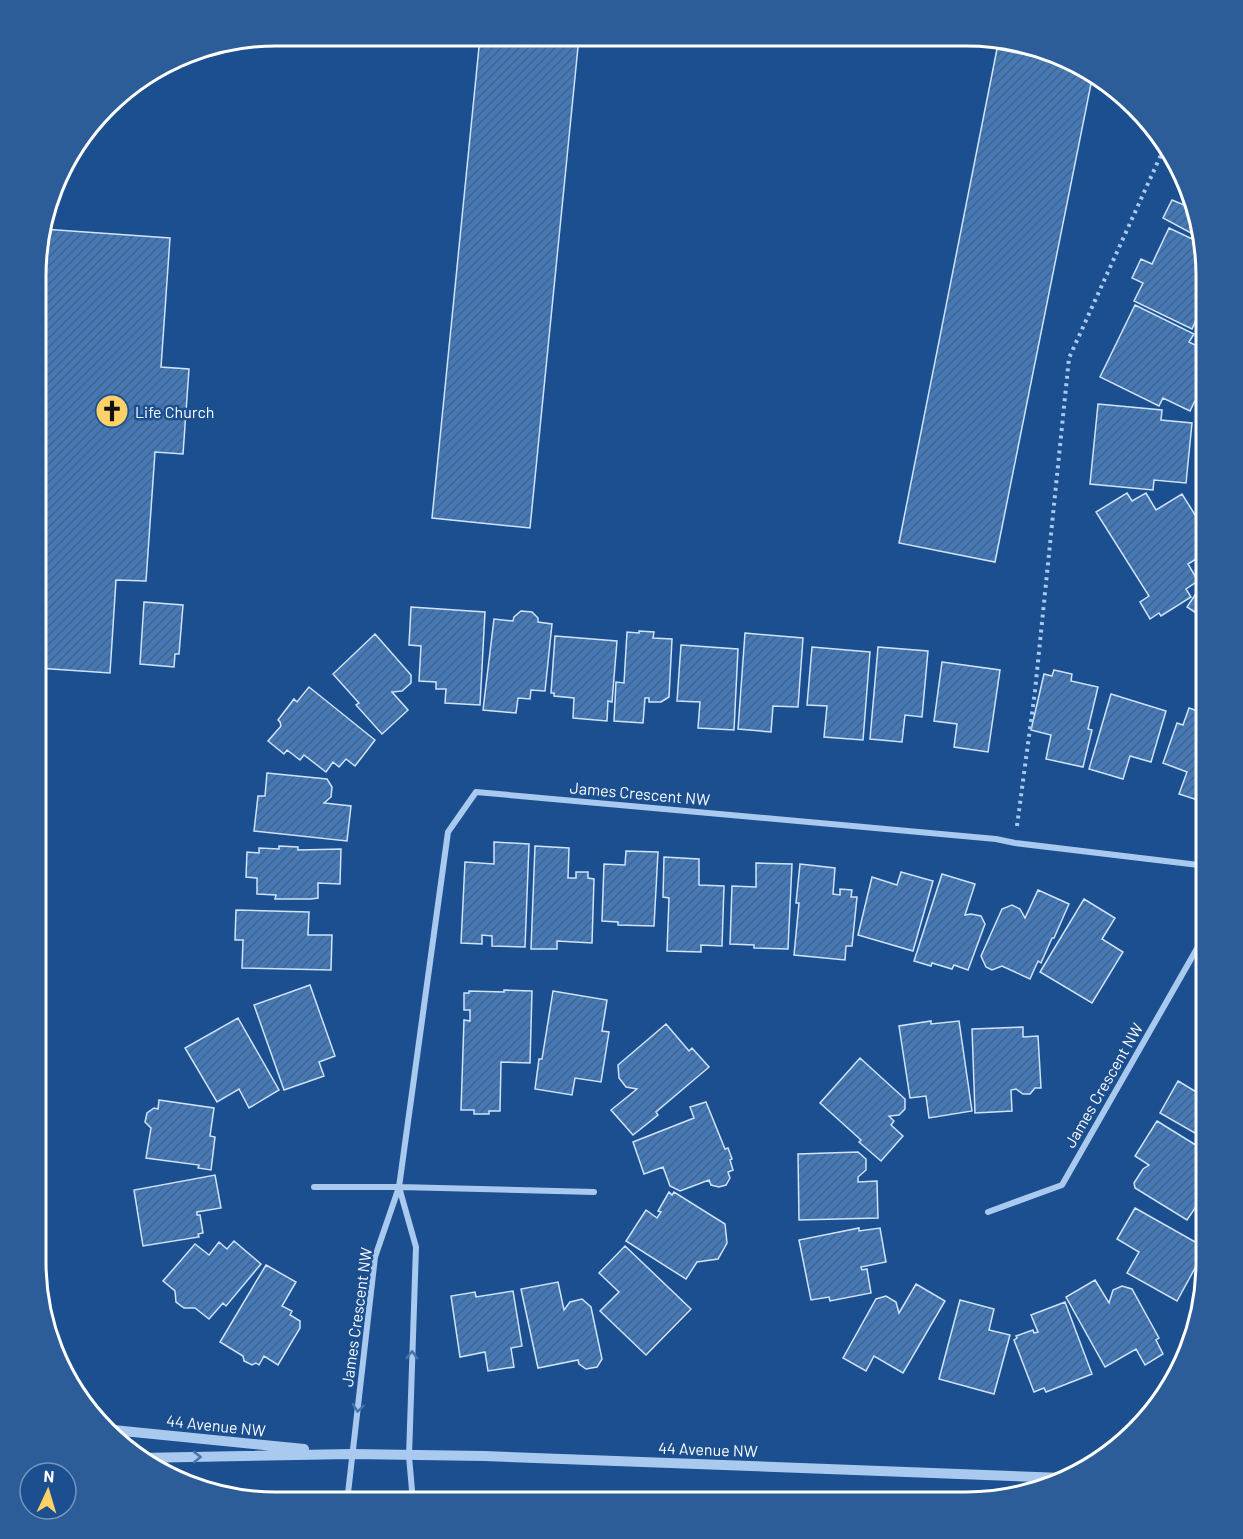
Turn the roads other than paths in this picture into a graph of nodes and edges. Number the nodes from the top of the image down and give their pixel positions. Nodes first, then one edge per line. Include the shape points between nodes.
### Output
1 (1196, 865) edge
2 (1196, 950) edge
3 (314, 1187) dead end
4 (399, 1187) junction
5 (594, 1192) dead end
6 (988, 1212) dead end
7 (120, 1431) edge
8 (352, 1454) junction
9 (409, 1456) junction
10 (155, 1458) edge
11 (1048, 1477) edge
12 (348, 1492) edge
13 (412, 1492) edge

1 - 4 street, James Crescent NW via 996,839 476,792 448,832
2 - 6 street, James Crescent NW via 1062,1185
3 - 4 street
4 - 5 street
4 -> 8 street, James Crescent NW via 375,1257
9 -> 4 street, James Crescent NW via 416,1247
7 - 8 street, 44 Avenue NW
8 - 9 street, 44 Avenue NW
10 -> 8 street, 44 Avenue NW
8 - 12 street, James Crescent NW
9 - 11 street, 44 Avenue NW via 683,1462
9 - 13 street, James Crescent NW

